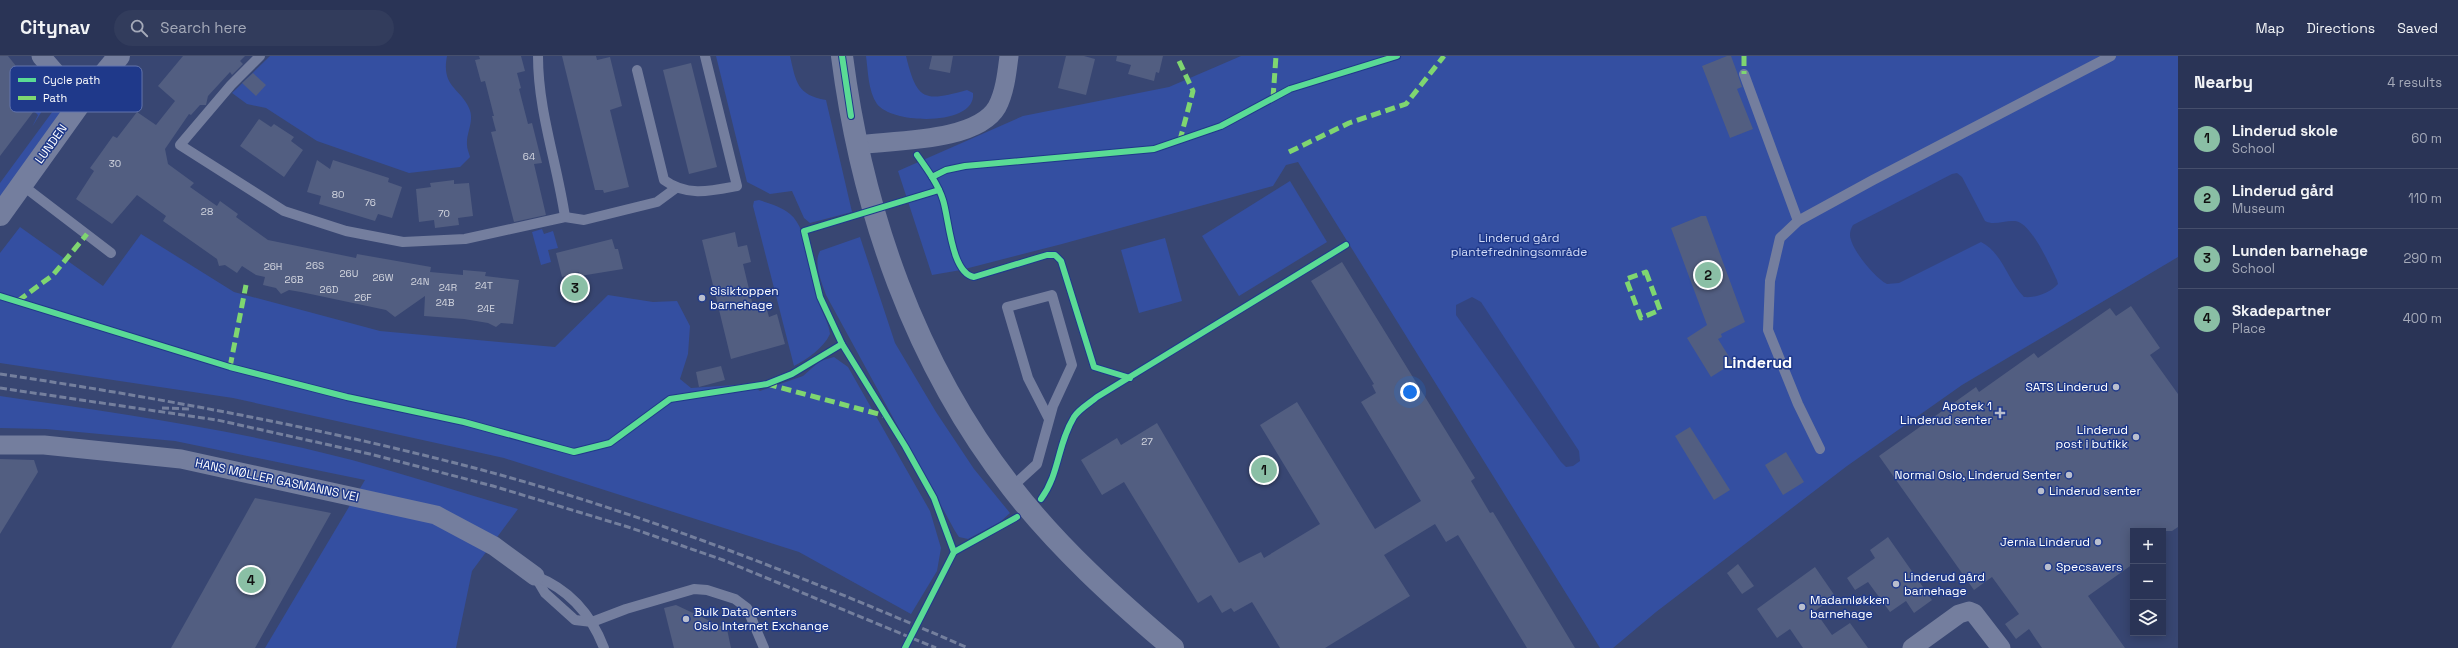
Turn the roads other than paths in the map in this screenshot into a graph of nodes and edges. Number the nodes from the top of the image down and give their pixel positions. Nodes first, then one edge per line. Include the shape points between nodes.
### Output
1 (41, 56) edge
2 (119, 56) edge
3 (260, 56) edge
4 (538, 56) edge
5 (705, 56) edge
6 (842, 56) edge
7 (1009, 56) edge
8 (2110, 56) edge
9 (50, 66) edge
10 (111, 66) edge
11 (637, 70) dead end
12 (1744, 74) dead end
13 (74, 112) edge
14 (857, 145) junction
15 (22, 185) junction
16 (676, 188) junction
17 (0, 215) edge
18 (564, 217) junction
19 (1798, 221) junction
20 (111, 253) dead end
21 (1049, 419) junction
22 (0, 445) edge
23 (1820, 449) dead end
24 (1012, 487) junction
25 (535, 576) joint
26 (592, 622) junction
27 (604, 648) edge
28 (764, 648) edge
29 (1173, 648) edge
30 (1912, 648) edge
31 (2001, 648) edge

1 - 9 street
2 - 10 street, LUNDEN
3 - 18 lane via 180,145 278,208 346,231 403,242 465,239
4 - 18 lane via 540,93 560,184
5 - 16 lane via 737,186 708,192
6 - 14 street
7 - 14 street via 999,101 984,122 955,134
8 - 19 lane
11 - 16 lane via 664,180
12 - 19 lane
13 - 15 street, LUNDEN
14 - 24 street via 883,242 920,335 967,424
15 - 17 street, LUNDEN
15 - 20 lane
16 - 18 lane via 656,202 630,210 584,220
19 - 23 lane via 1780,238 1770,281 1768,330 1798,404
21 - 21 lane via 1072,365 1052,295 1006,307 1028,378
21 - 24 lane via 1037,464
22 - 25 street, HANS MØLLER GASMANNS VEI via 44,445 181,459 436,515 494,546
24 - 29 street via 1080,564
25 - 26 lane via 553,583 583,608
26 - 27 lane
26 - 28 lane via 694,589 707,590 735,599 747,608
30 - 31 street via 1958,614 1969,611 1974,613

